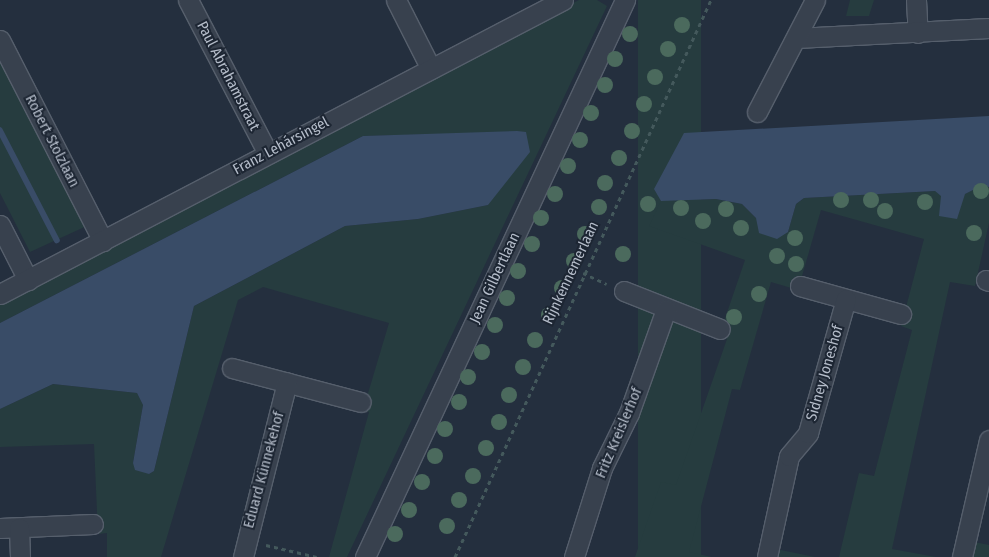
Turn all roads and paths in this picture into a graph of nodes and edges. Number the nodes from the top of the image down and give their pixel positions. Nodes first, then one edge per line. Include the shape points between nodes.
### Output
1 (188, 0) edge
2 (396, 0) edge
3 (563, 0) edge
4 (625, 0) edge
5 (711, 0) edge
6 (815, 0) edge
7 (916, 0) edge
8 (989, 28) edge
9 (918, 33) junction
10 (796, 38) junction
11 (0, 40) edge
12 (431, 69) junction
13 (757, 112) dead end
14 (267, 152) junction
15 (0, 225) edge
16 (103, 241) junction
17 (583, 274) junction
18 (28, 280) junction
19 (800, 286) dead end
20 (624, 291) joint
21 (0, 294) edge
22 (846, 299) junction
23 (666, 309) junction
24 (901, 314) dead end
25 (720, 329) dead end
26 (232, 368) dead end
27 (287, 382) junction
28 (361, 402) dead end
29 (989, 440) edge
30 (93, 524) dead end
31 (9, 528) edge
32 (244, 548) edge
33 (20, 557) edge
34 (317, 557) edge
35 (365, 557) edge
36 (454, 557) edge
37 (574, 557) edge
38 (767, 557) edge
39 (962, 557) edge

1 - 14 street, Paul Abrahamstraat
2 - 12 street
3 - 12 street, Franz Lehársingel
4 - 35 street, Jean Gilbertlaan
5 - 17 path, Rijnkennemerlaan
6 - 10 street
7 - 9 street
8 - 9 street
9 - 10 street
10 - 13 street
11 - 16 street, Robert Stolzlaan
12 - 14 street, Franz Lehársingel
14 - 16 street, Franz Lehársingel
15 - 18 street
16 - 18 street, Franz Lehársingel
17 - 20 path
17 - 36 path, Rijnkennemerlaan
18 - 21 street, Franz Lehársingel
19 - 22 street
20 - 23 street
22 - 24 street
22 - 38 street, Sidney Joneshof via 808,433 789,456
23 - 25 street
23 - 37 street, Fritz Kreislerhof via 629,413 602,468
26 - 27 street
27 - 28 street
27 - 32 street, Eduard Künnekehof
29 - 39 street
30 - 31 street
31 - 33 street
32 - 34 path

